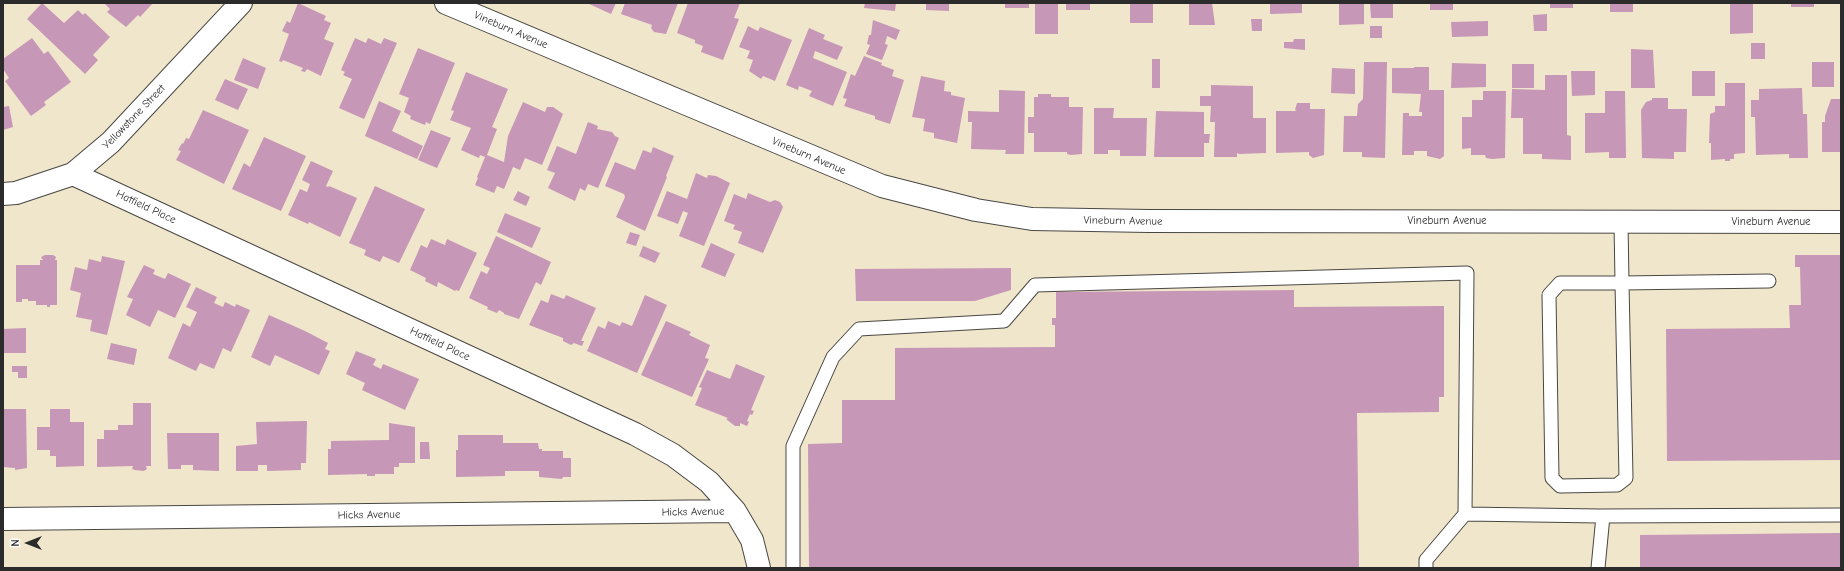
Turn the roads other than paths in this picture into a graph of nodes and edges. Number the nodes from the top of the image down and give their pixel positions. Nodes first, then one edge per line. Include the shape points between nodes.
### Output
1 (241, 3) edge
2 (446, 3) edge
3 (73, 174) junction
4 (3, 194) edge
5 (1621, 222) junction
6 (1841, 222) edge
7 (1769, 281) dead end
8 (1622, 283) junction
9 (735, 511) junction
10 (1465, 514) junction
11 (1841, 515) edge
12 (1603, 516) junction
13 (3, 519) edge
14 (759, 568) edge
15 (793, 568) edge
16 (1426, 568) edge
17 (1598, 568) edge

1 - 3 street, Yellowstone Street via 111,142
2 - 5 street, Vineburn Avenue via 882,186 976,210 1048,220
3 - 4 street, Yellowstone Street via 16,193
3 - 9 street, Hatfield Place via 635,434 673,455 708,482
5 - 6 street, Vineburn Avenue
5 - 8 lane
7 - 8 lane
8 - 8 lane via 1560,283 1549,295 1552,478 1560,486 1617,485 1626,478
9 - 13 street, Hicks Avenue
9 - 14 street, Hatfield Place via 752,540
10 - 12 lane
10 - 15 lane via 1467,272 1035,284 1004,321 859,329 833,357 793,446
10 - 16 lane via 1426,560
11 - 12 lane
12 - 17 lane

